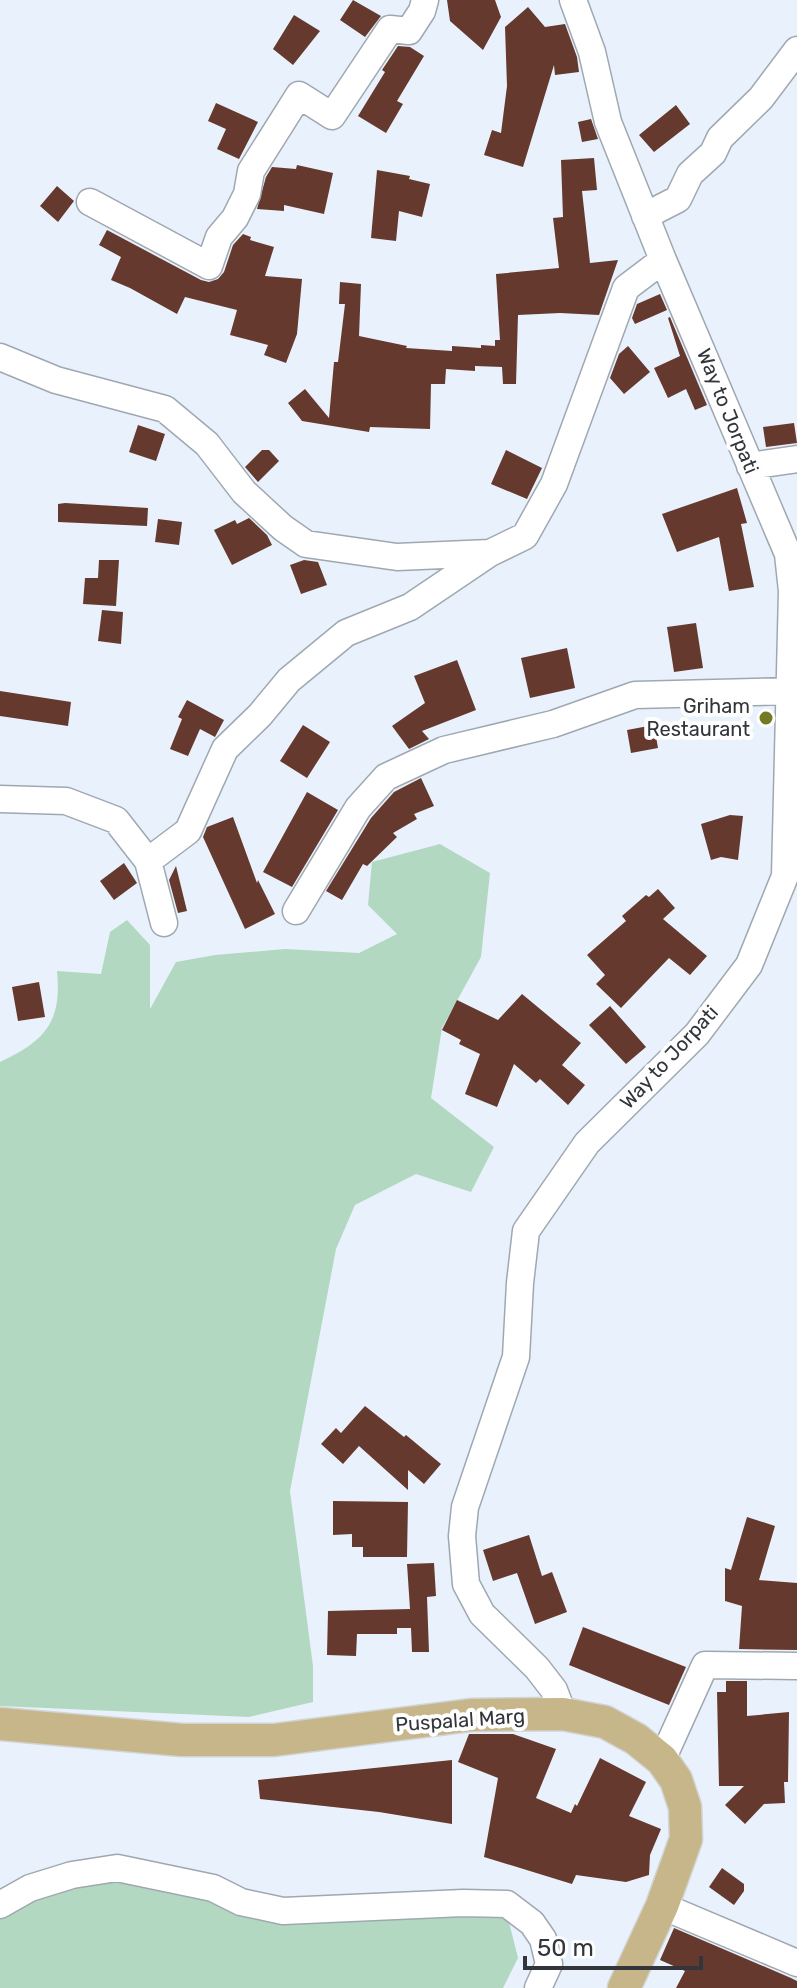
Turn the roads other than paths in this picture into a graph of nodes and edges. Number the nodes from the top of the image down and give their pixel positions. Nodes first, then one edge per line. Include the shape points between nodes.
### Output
1 (425, 0) edge
2 (573, 0) edge
3 (797, 50) edge
4 (90, 202) dead end
5 (645, 216) junction
6 (663, 260) junction
7 (0, 357) edge
8 (797, 459) edge
9 (750, 466) junction
10 (490, 553) junction
11 (795, 590) edge
12 (791, 706) edge
13 (0, 799) edge
14 (148, 861) junction
15 (296, 911) dead end
16 (164, 923) dead end
17 (797, 1666) edge
18 (563, 1714) junction
19 (0, 1724) edge
20 (662, 1760) junction
21 (0, 1905) edge
22 (662, 1906) junction
23 (797, 1963) edge
24 (538, 1988) edge
25 (624, 1988) edge

1 - 4 street via 409,31 390,29 332,116 299,95 251,171 247,194 219,237 209,266
2 - 5 street, Way to Jorpati via 608,122
3 - 5 street via 761,98 690,174 678,199
5 - 6 street, Way to Jorpati
6 - 9 street, Way to Jorpati
6 - 10 street via 626,288 554,484 525,536
7 - 10 street via 56,380 165,409 207,444 244,492 306,544 397,557
8 - 9 street
9 - 11 street, Way to Jorpati via 788,554
10 - 14 street via 410,607 346,633 289,680 225,749 188,831
11 - 12 street, Way to Jorpati
12 - 15 street via 635,695 553,724 444,750 386,777 358,808
12 - 18 street, Way to Jorpati via 785,876 749,965 697,1034 587,1143 526,1231 516,1357 465,1507 462,1536 466,1584 482,1614 537,1668
13 - 14 street via 66,801 116,820
14 - 16 street
17 - 20 street via 705,1665
18 - 19 main road, Puspalal Marg via 471,1715 274,1740 182,1740
18 - 20 main road, Puspalal Marg via 605,1722
20 - 22 main road, Puspalal Marg via 685,1807 686,1839
21 - 24 street via 30,1888 117,1868 213,1888 241,1902 283,1911 507,1904 543,1939 549,1964
22 - 23 street
22 - 25 main road, Puspalal Marg

